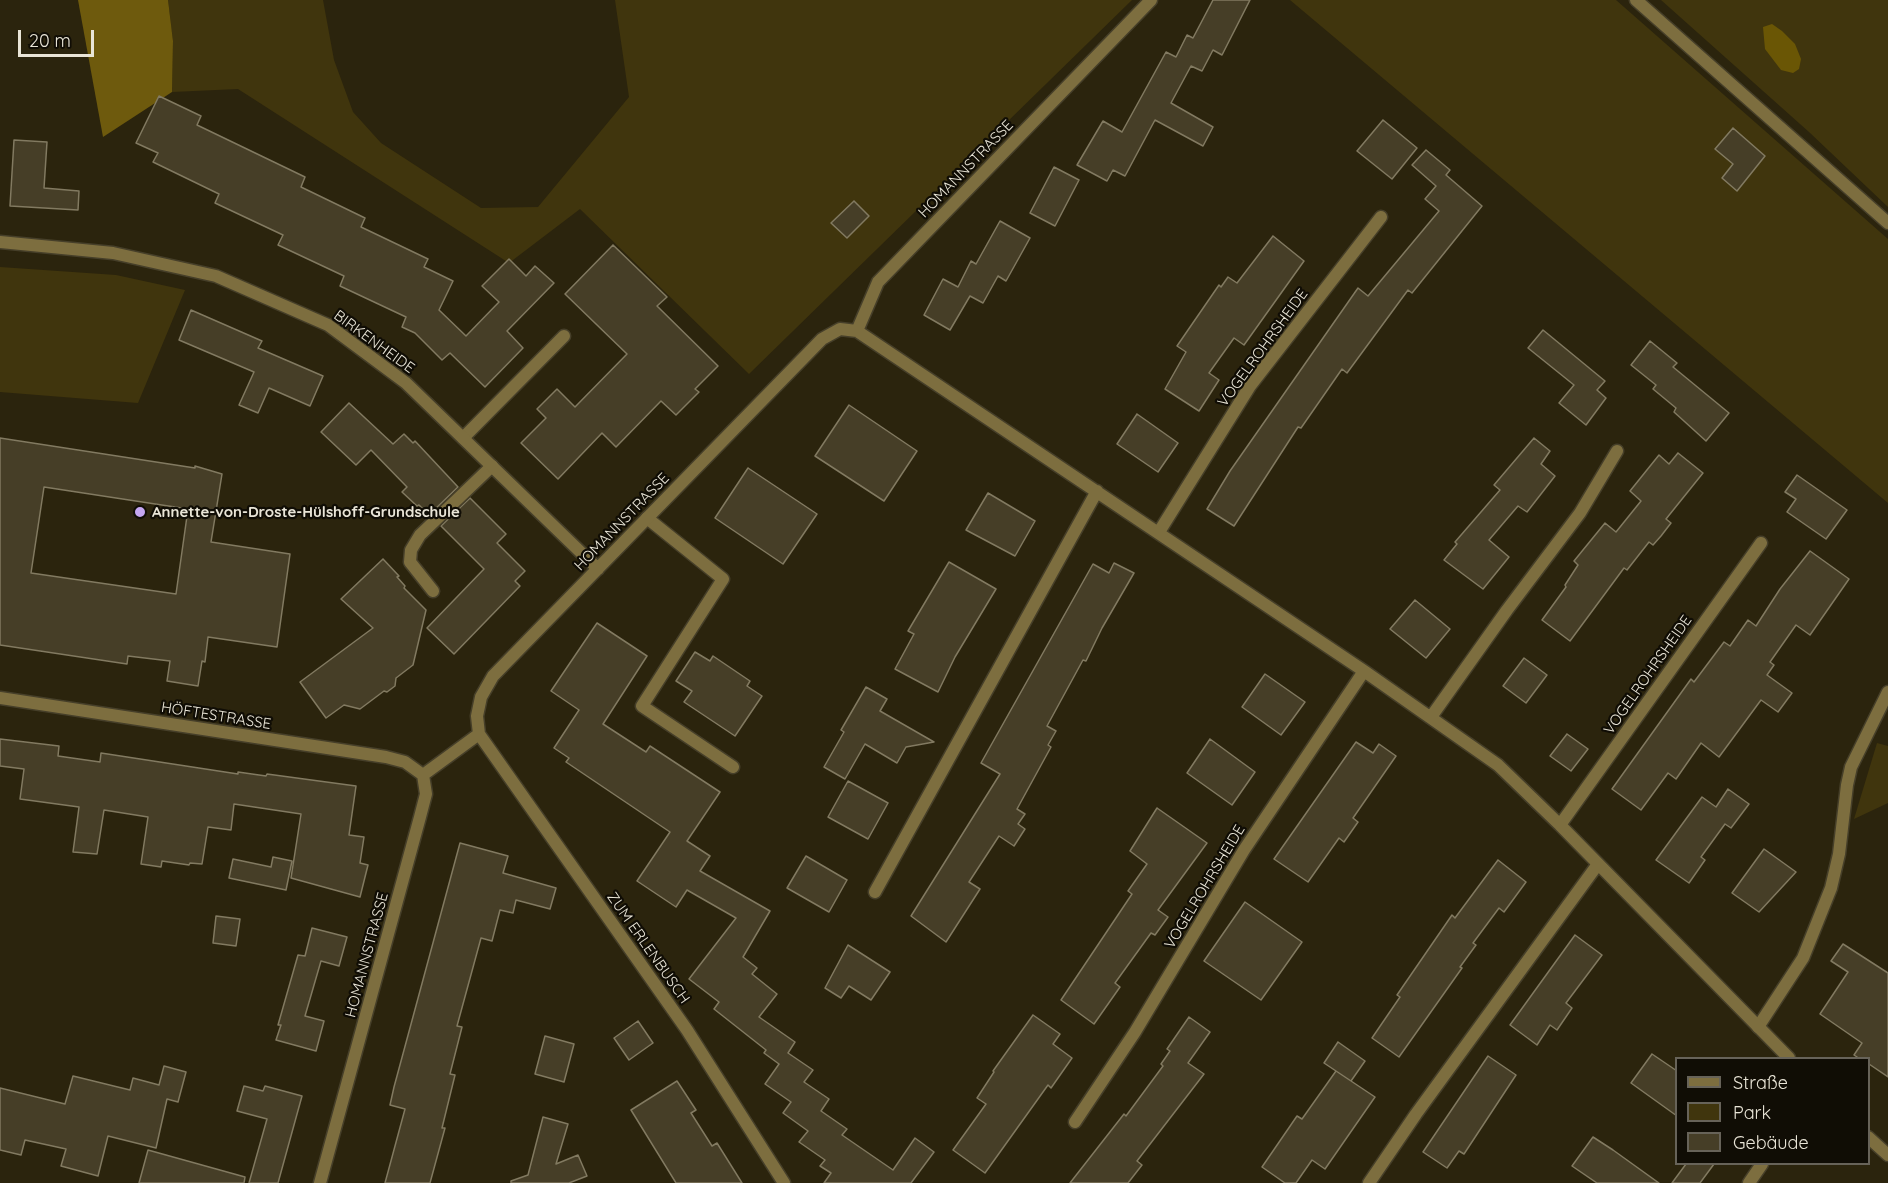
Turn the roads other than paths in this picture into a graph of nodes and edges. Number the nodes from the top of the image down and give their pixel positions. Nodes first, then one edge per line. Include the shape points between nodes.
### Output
1 (1151, 0) edge
2 (1636, 0) edge
3 (1380, 217) dead end
4 (1888, 223) edge
5 (0, 242) edge
6 (857, 331) junction
7 (564, 336) dead end
8 (463, 438) junction
9 (1617, 451) dead end
10 (492, 466) junction
11 (1097, 491) junction
12 (647, 518) junction
13 (1159, 532) junction
14 (1761, 543) dead end
15 (598, 569) junction
16 (433, 591) dead end
17 (1364, 671) junction
18 (1888, 692) edge
19 (0, 699) edge
20 (1431, 717) junction
21 (479, 734) junction
22 (733, 767) dead end
23 (423, 775) junction
24 (1560, 825) junction
25 (1598, 864) junction
26 (875, 892) dead end
27 (1758, 1027) junction
28 (1787, 1057) edge
29 (1075, 1122) dead end
30 (1870, 1138) edge
31 (1888, 1155) edge
32 (1761, 1165) edge
33 (320, 1183) edge
34 (784, 1183) edge
35 (1369, 1183) edge
36 (1749, 1183) edge

1 - 6 street, HOMANNSTRASSE via 878,282
2 - 4 street
3 - 13 street, VOGELROHRSHEIDE via 1250,386
5 - 8 street, BIRKENHEIDE via 113,253 216,276 328,325 406,383
6 - 11 street
6 - 12 street, HOMANNSTRASSE via 840,329 822,339
7 - 8 street
8 - 10 street, BIRKENHEIDE
9 - 20 street via 1580,513
10 - 15 street, BIRKENHEIDE
10 - 16 street via 420,535 411,550 410,561
11 - 13 street
11 - 26 street
12 - 15 street, HOMANNSTRASSE
12 - 22 street via 723,579 642,706
13 - 17 street
14 - 24 street, VOGELROHRSHEIDE
15 - 21 street, HOMANNSTRASSE via 493,676 481,697
17 - 20 street
17 - 29 street, VOGELROHRSHEIDE via 1244,850 1135,1032
18 - 27 street via 1851,767 1831,888 1803,958
19 - 23 street, HÖFTESTRASSE via 386,757 405,762
20 - 24 street via 1498,765
21 - 23 street
21 - 34 street, ZUM ERLENBUSCH via 687,1030
23 - 33 street, HOMANNSTRASSE via 426,794
24 - 25 street
25 - 27 street
25 - 35 street
27 - 28 street
30 - 31 street
32 - 36 street

